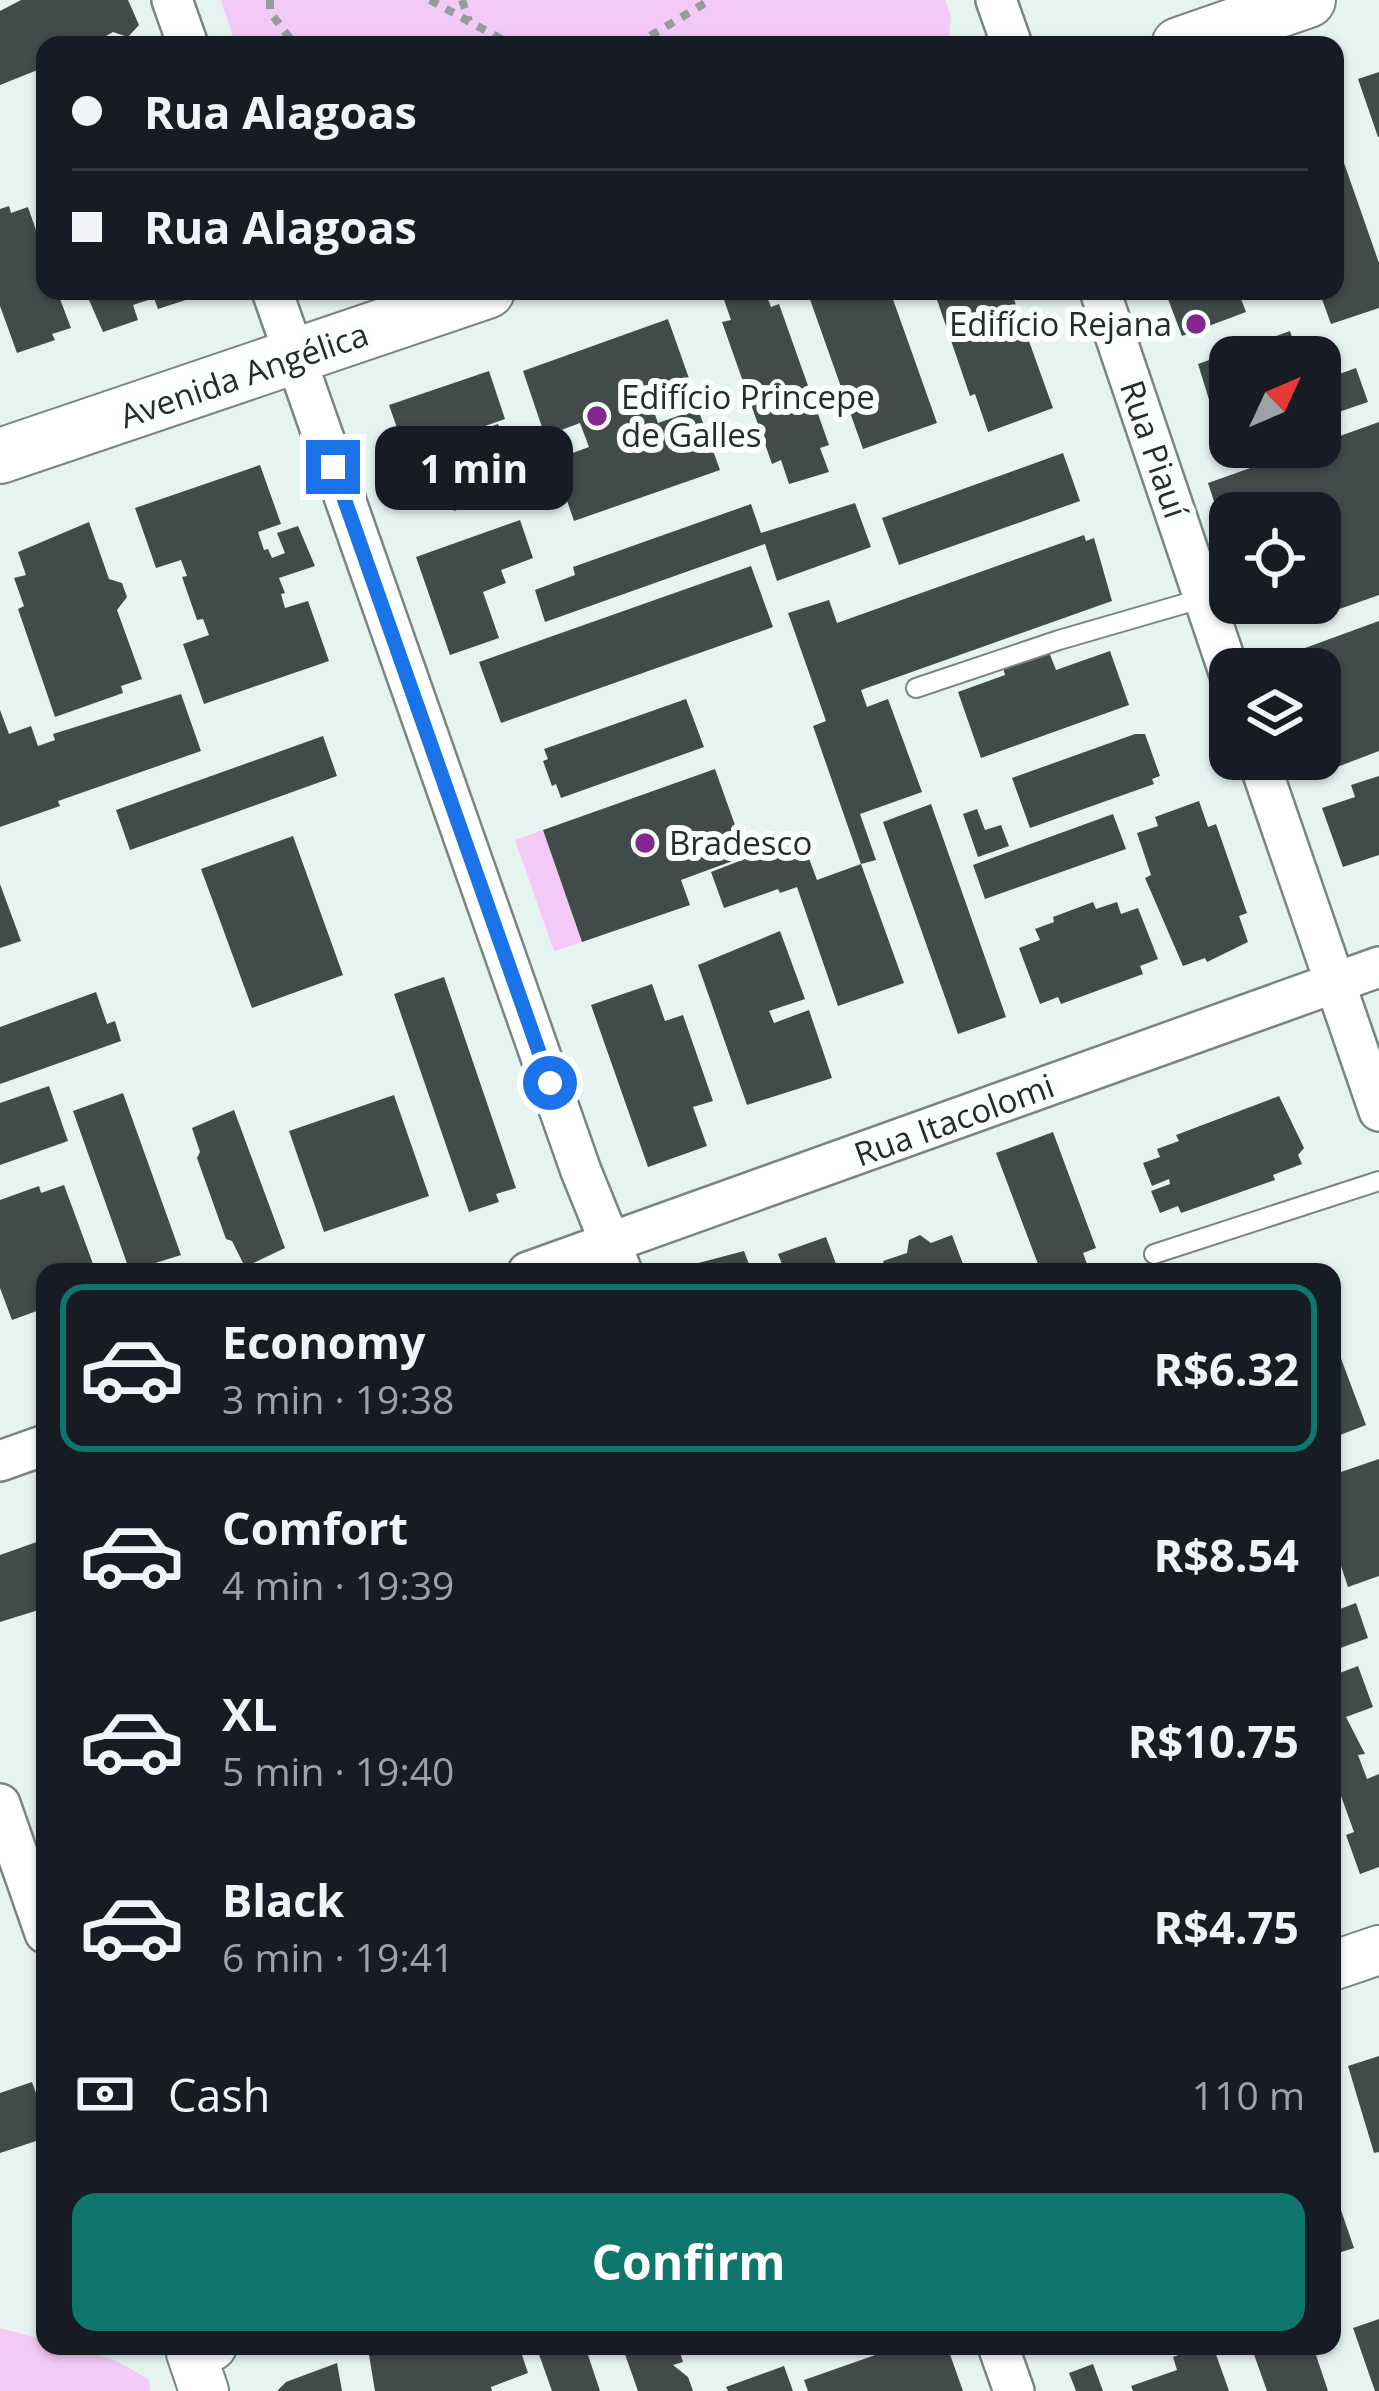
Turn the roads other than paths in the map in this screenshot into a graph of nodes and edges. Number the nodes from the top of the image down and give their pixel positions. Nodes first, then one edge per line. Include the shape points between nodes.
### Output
1 (172, 0) edge
2 (996, 0) edge
3 (1308, 0) edge
4 (185, 36) edge
5 (1009, 36) edge
6 (1205, 36) edge
7 (275, 300) edge
8 (461, 300) edge
9 (1103, 300) edge
10 (294, 357) junction
11 (0, 456) edge
12 (1204, 598) junction
13 (1221, 648) edge
14 (916, 688) dead end
15 (1265, 780) edge
16 (1379, 968) edge
17 (1335, 984) junction
18 (1379, 1111) edge
19 (1379, 1181) edge
20 (1154, 1254) dead end
21 (615, 1258) edge
22 (584, 1263) edge
23 (36, 1448) edge
24 (0, 1461) edge
25 (0, 1804) edge
26 (36, 1907) edge
27 (1379, 1950) edge
28 (1341, 1963) edge
29 (1001, 2355) edge
30 (1013, 2391) edge

1 - 4 street
2 - 5 street
3 - 6 main road
7 - 10 street
8 - 10 main road, Avenida Angélica
9 - 12 street, Rua Piauí
10 - 11 main road, Avenida Angélica
10 - 21 street
12 - 13 street, Rua Piauí
12 - 14 lane
15 - 17 street
16 - 17 street, Rua Itacolomi
17 - 18 street
17 - 21 street, Rua Itacolomi
19 - 20 lane
21 - 22 street, Rua Itacolomi
23 - 24 street
25 - 26 street
27 - 28 street
29 - 30 street

